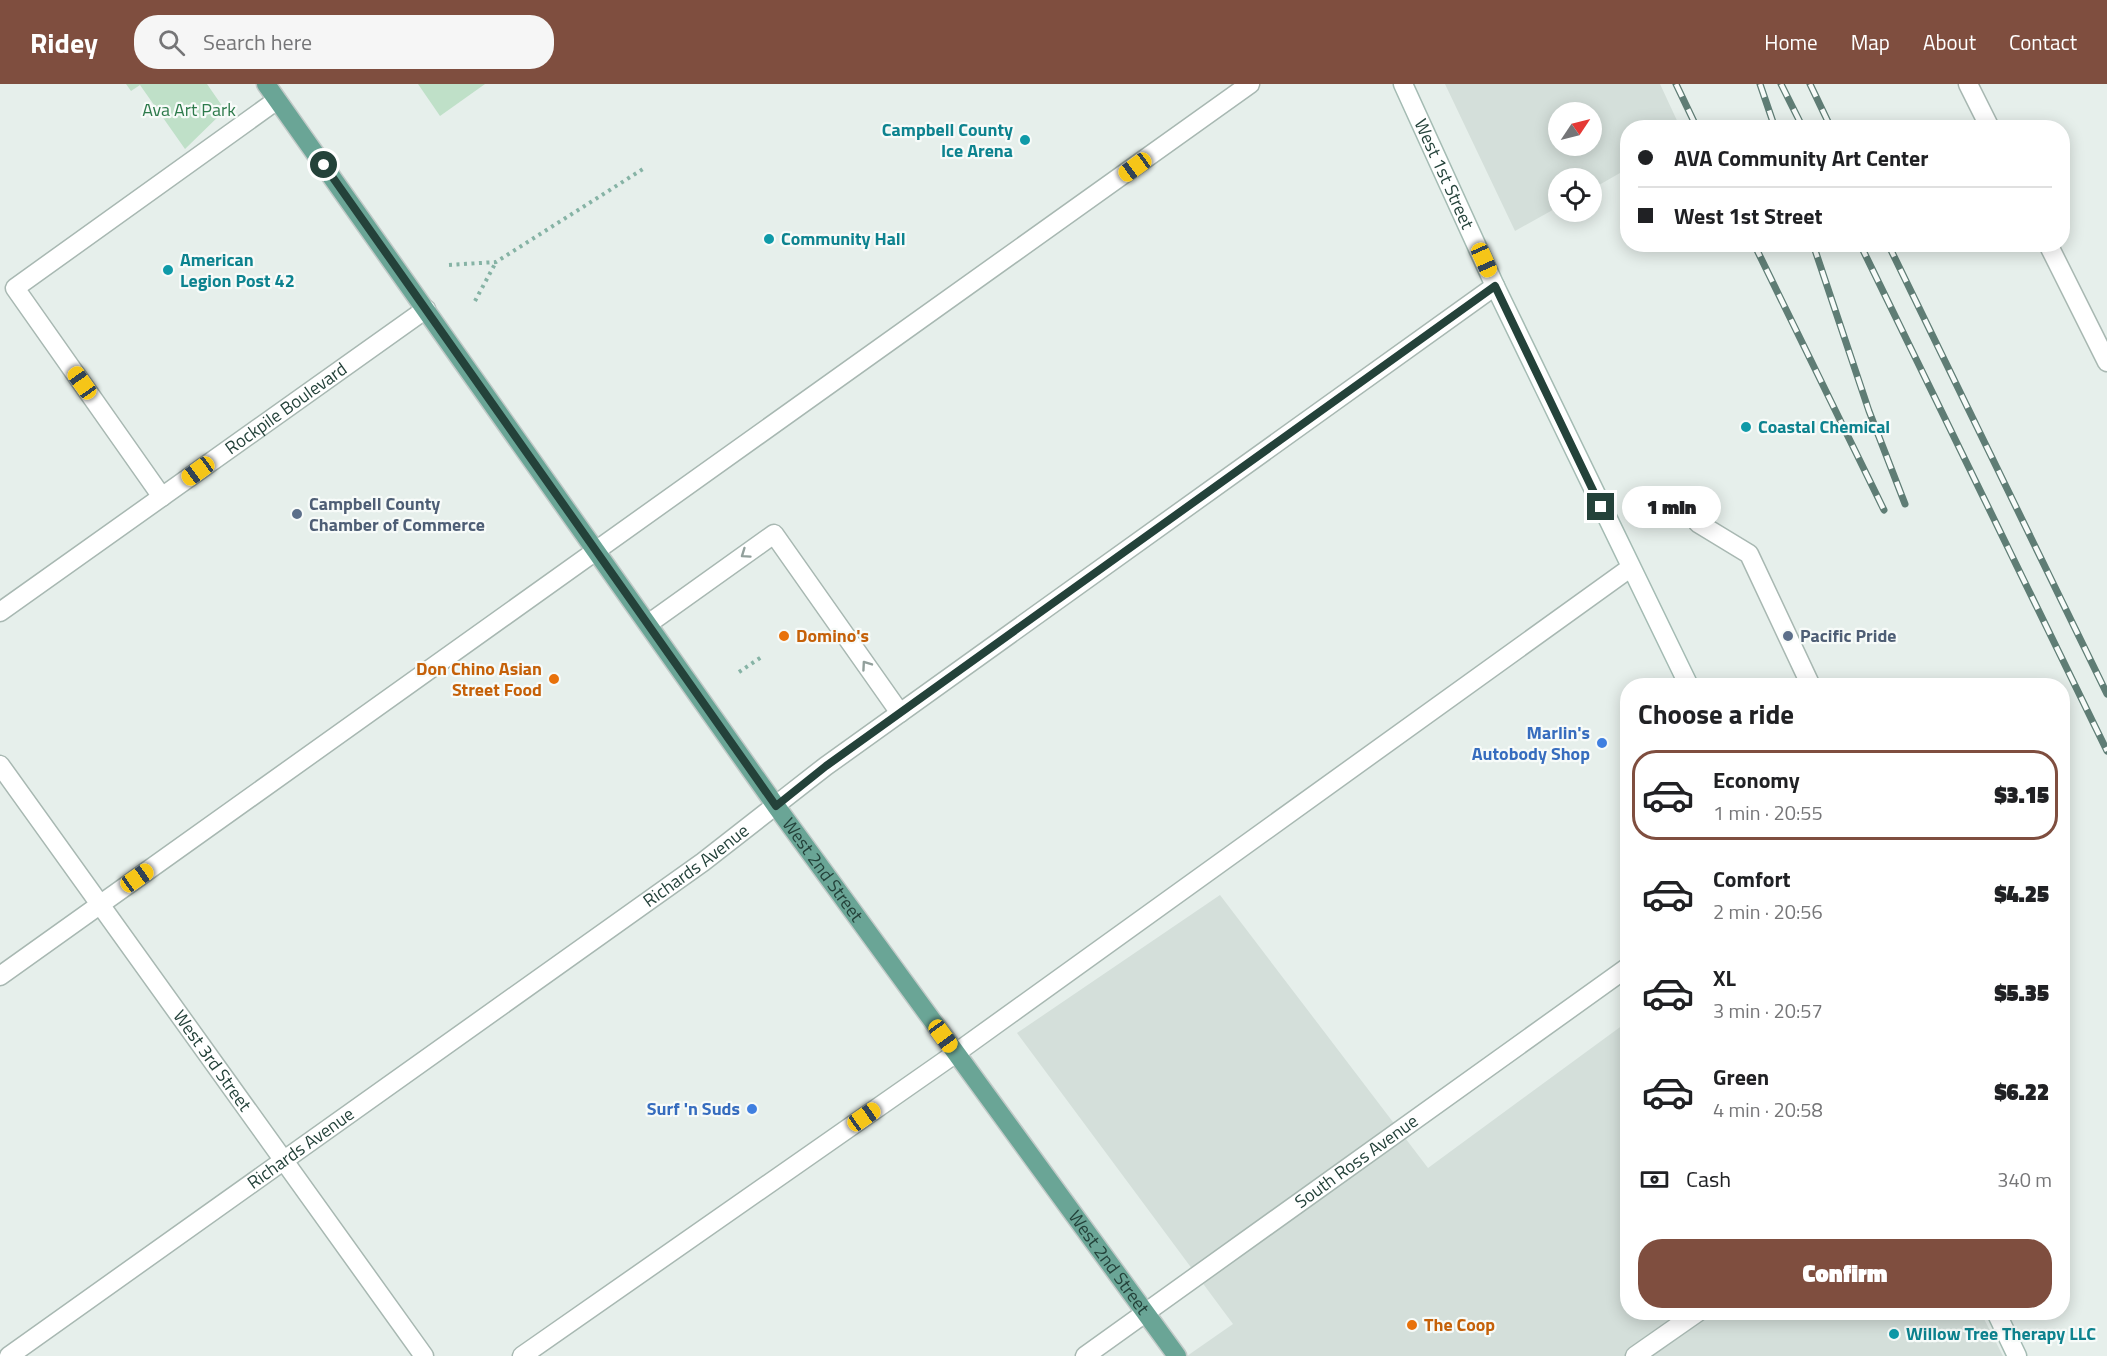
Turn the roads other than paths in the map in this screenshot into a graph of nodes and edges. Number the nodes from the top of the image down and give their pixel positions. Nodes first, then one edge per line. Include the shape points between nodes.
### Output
1 (266, 84) edge
2 (1251, 84) edge
3 (1403, 84) edge
4 (1968, 84) edge
5 (277, 100) junction
6 (1986, 120) edge
7 (2052, 252) edge
8 (1495, 286) junction
9 (426, 309) junction
10 (2107, 362) edge
11 (162, 497) junction
12 (1698, 523) dead end
13 (598, 552) junction
14 (1630, 568) junction
15 (0, 612) edge
16 (648, 624) junction
17 (1685, 678) edge
18 (1807, 678) edge
19 (900, 713) junction
20 (0, 765) edge
21 (776, 806) junction
22 (99, 905) junction
23 (1620, 973) edge
24 (0, 976) edge
25 (956, 1053) junction
26 (285, 1161) junction
27 (1146, 1313) junction
28 (1687, 1320) edge
29 (2000, 1320) edge
30 (9, 1356) edge
31 (424, 1356) edge
32 (522, 1356) edge
33 (1085, 1356) edge
34 (1177, 1356) edge
35 (1635, 1356) edge
36 (2017, 1356) edge

1 - 5 main road, West 2nd Street
2 - 13 street
3 - 8 street, West 1st Street
4 - 6 street
5 - 9 main road, West 2nd Street
5 - 11 street via 15,288
7 - 10 street
8 - 14 street, West 1st Street
8 - 19 street, Richards Avenue
9 - 11 street, Rockpile Boulevard
9 - 13 main road, West 2nd Street
11 - 15 street, Rockpile Boulevard
12 - 18 street via 1749,554
13 - 16 main road, West 2nd Street
13 - 22 street
14 - 17 street, West 1st Street
14 - 25 street
19 -> 16 street via 774,534
16 - 21 main road, West 2nd Street
19 - 21 street, Richards Avenue
20 - 22 street, West 3rd Street
21 - 25 main road, West 2nd Street
21 - 26 street, Richards Avenue
22 - 24 street
22 - 26 street, West 3rd Street
23 - 27 street, South Ross Avenue
25 - 27 main road, West 2nd Street
25 - 32 street
26 - 30 street, Richards Avenue
26 - 31 street, West 3rd Street
27 - 33 street, South Ross Avenue
27 - 34 main road, West 2nd Street
28 - 35 street
29 - 36 street

